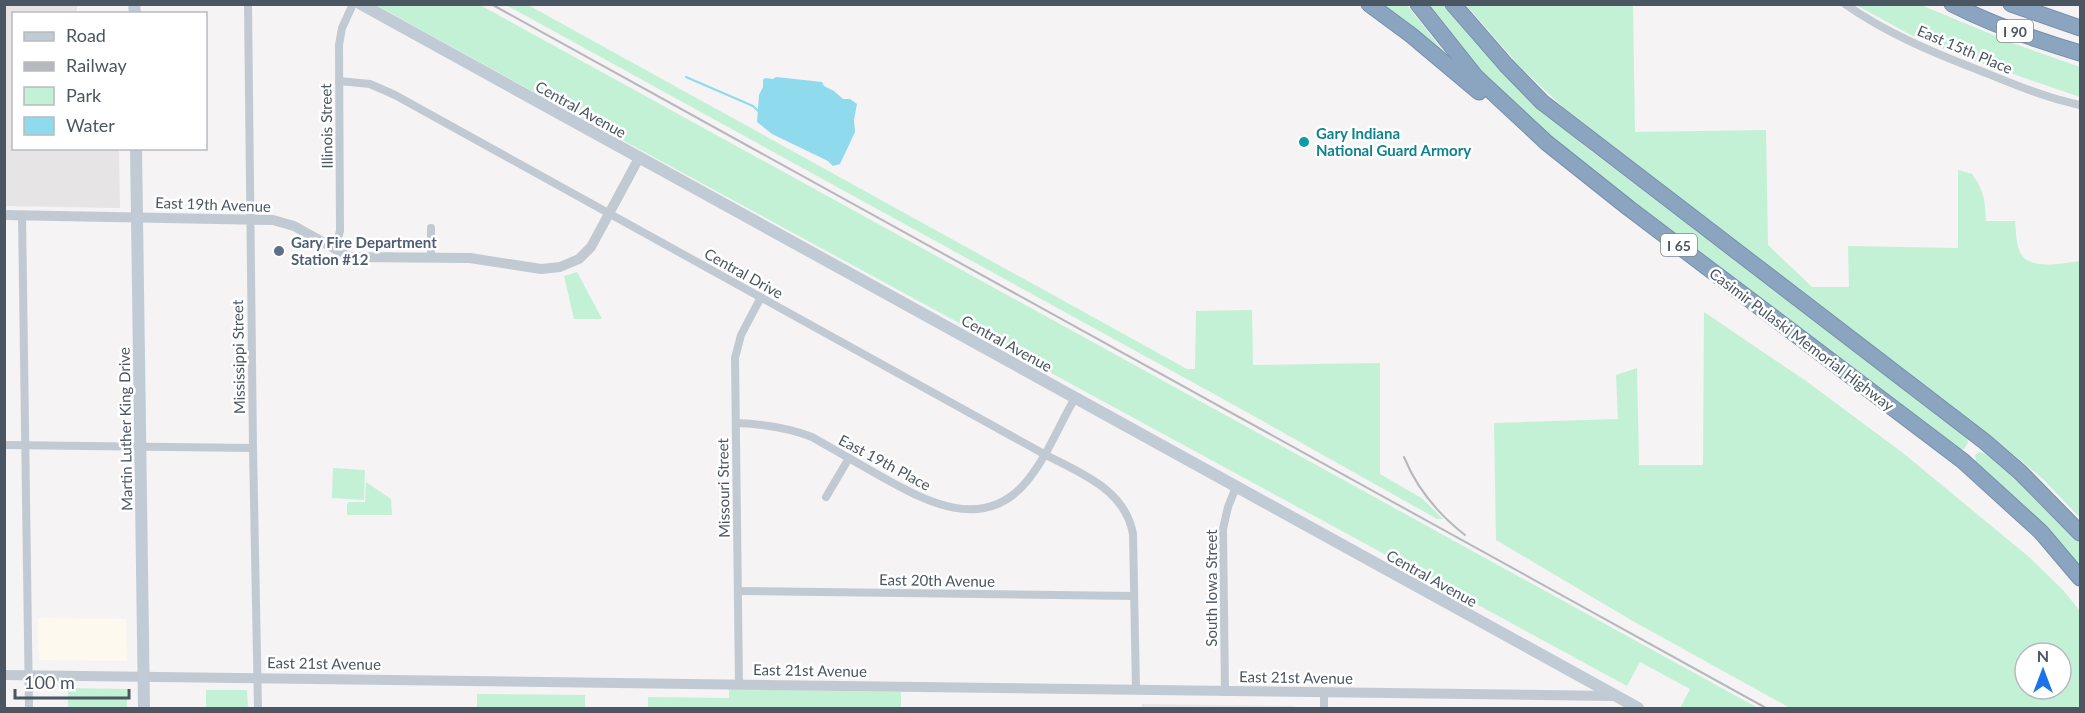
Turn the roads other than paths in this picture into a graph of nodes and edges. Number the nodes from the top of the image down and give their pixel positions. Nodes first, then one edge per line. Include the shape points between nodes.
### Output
1 (248, 4) edge
2 (353, 4) edge
3 (361, 4) edge
4 (1369, 4) edge
5 (1418, 4) edge
6 (1454, 4) edge
7 (1845, 4) edge
8 (1952, 4) edge
9 (2011, 4) edge
10 (2080, 28) edge
11 (2080, 52) edge
12 (339, 81) junction
13 (2080, 105) edge
14 (1547, 143) junction
15 (136, 150) edge
16 (639, 158) junction
17 (610, 214) junction
18 (4, 215) edge
19 (22, 215) junction
20 (137, 216) junction
21 (250, 219) junction
22 (431, 228) dead end
23 (335, 248) junction
24 (431, 258) junction
25 (761, 297) junction
26 (1075, 398) junction
27 (736, 423) junction
28 (4, 445) edge
29 (25, 445) junction
30 (140, 447) junction
31 (253, 448) junction
32 (1044, 454) junction
33 (849, 458) junction
34 (1236, 487) junction
35 (826, 497) dead end
36 (2080, 533) edge
37 (2080, 578) edge
38 (739, 591) junction
39 (1134, 596) junction
40 (4, 675) edge
41 (29, 675) junction
42 (143, 676) junction
43 (258, 677) junction
44 (739, 684) junction
45 (1136, 690) junction
46 (1225, 692) junction
47 (1324, 693) junction
48 (1614, 696) junction
49 (29, 708) edge
50 (144, 708) edge
51 (258, 708) edge
52 (1324, 708) edge
53 (1638, 708) edge

1 - 21 street, Mississippi Street
2 - 12 street, Illinois Street via 340,37
3 - 16 main road, Central Avenue
4 - 14 highway
5 - 14 highway, Casimir Pulaski Memorial Highway / I 65 via 1476,77
6 - 36 highway, Casimir Pulaski Memorial Highway / I 65 via 1542,102 1984,441
7 - 13 street, East 15th Place via 1906,39 1955,61
8 - 11 highway, I 90 via 2036,39
9 - 10 highway, I 90
12 - 17 street, Central Drive via 379,87
12 - 23 street, Illinois Street via 340,231
14 - 37 highway, Casimir Pulaski Memorial Highway / I 65 via 1963,461 2041,532
15 - 20 main road, Martin Luther King Drive
16 - 17 street, East 19th Avenue
16 - 26 main road, Central Avenue
17 - 24 street, East 19th Avenue via 588,250 560,267 541,269 482,259
17 - 25 street, Central Drive
18 - 19 street, East 19th Avenue
19 - 20 street, East 19th Avenue
19 - 29 street
20 - 21 street, East 19th Avenue
20 - 30 main road, Martin Luther King Drive
21 - 23 street, East 19th Avenue via 283,222
21 - 31 street, Mississippi Street
22 - 24 street
23 - 24 street, East 19th Avenue via 350,257
25 - 27 street, Missouri Street via 736,349
25 - 32 street, Central Drive
26 - 32 street, East 19th Place
26 - 34 main road, Central Avenue
27 - 33 street, East 19th Place via 795,431
27 - 38 street, Missouri Street
28 - 29 street
29 - 30 street
29 - 41 street
30 - 31 street
30 - 42 main road, Martin Luther King Drive
31 - 43 street, Mississippi Street
32 - 33 street, East 19th Place via 1013,496 994,506 972,509 923,499
32 - 39 street, Central Drive via 1104,488 1125,511 1133,534
33 - 35 street
34 - 46 street, South Iowa Street via 1223,529
34 - 48 main road, Central Avenue
38 - 39 street, East 20th Avenue
38 - 44 street, Missouri Street
39 - 45 street
40 - 41 street, East 21st Avenue
41 - 42 street, East 21st Avenue
41 - 49 street
42 - 43 street, East 21st Avenue
42 - 50 main road, Martin Luther King Drive
43 - 44 street, East 21st Avenue
43 - 51 street, Mississippi Street
44 - 45 street, East 21st Avenue
45 - 46 street, East 21st Avenue
46 - 47 street, East 21st Avenue
47 - 48 street, East 21st Avenue
47 - 52 street
48 - 53 main road, Central Avenue

